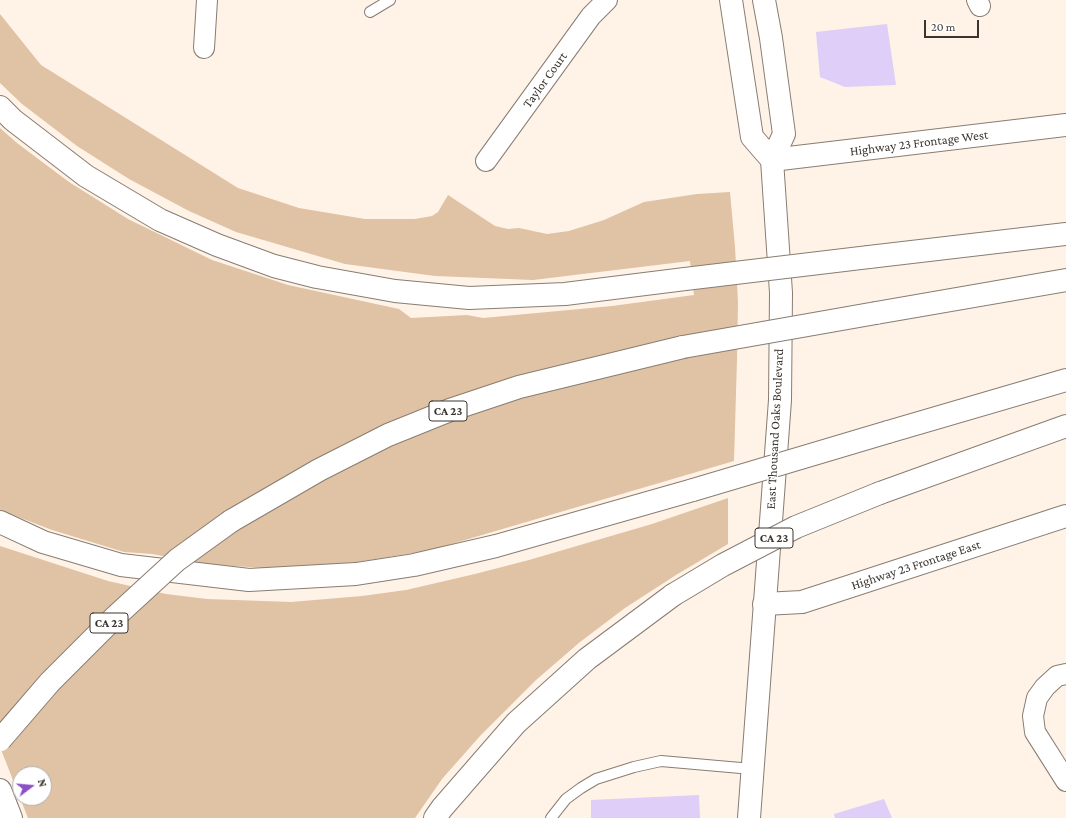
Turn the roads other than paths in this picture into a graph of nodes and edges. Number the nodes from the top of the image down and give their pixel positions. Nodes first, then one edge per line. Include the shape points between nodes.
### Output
1 (207, 0) edge
2 (390, 0) edge
3 (606, 0) edge
4 (731, 0) edge
5 (764, 0) edge
6 (370, 12) dead end
7 (204, 48) dead end
8 (0, 107) edge
9 (1066, 125) edge
10 (772, 160) junction
11 (486, 161) dead end
12 (1066, 234) edge
13 (1066, 280) edge
14 (1066, 380) edge
15 (1066, 426) edge
16 (1066, 516) edge
17 (0, 522) edge
18 (764, 604) junction
19 (1066, 674) edge
20 (0, 740) edge
21 (752, 769) junction
22 (1066, 781) edge
23 (0, 790) edge
24 (10, 818) edge
25 (435, 818) edge
26 (551, 818) edge
27 (749, 818) edge

1 - 7 street
2 - 6 lane
3 - 11 street, Taylor Court via 591,16
4 - 10 main road via 752,137
5 - 10 main road, East Thousand Oaks Boulevard via 784,134
8 - 12 main road, bridge via 13,120 86,176 160,220 274,266 395,292 469,298 565,294
9 - 10 main road, Highway 23 Frontage West
10 - 18 main road, East Thousand Oaks Boulevard via 781,294 780,400
13 - 20 main road, CA 23, bridge via 683,347 519,387 450,410 381,439 320,470 231,521 177,560 50,682
14 - 17 main road, bridge via 496,546 414,565 356,574 249,580 121,565 43,542
15 - 25 main road, CA 23, bridge via 880,493 796,527 723,565 673,595 587,659 516,723
16 - 18 main road, Highway 23 Frontage East via 802,602
18 - 21 main road, East Thousand Oaks Boulevard
19 - 22 street via 1057,676 1045,687 1037,698 1033,716 1035,732
21 - 26 lane via 661,761 634,767 596,779 581,788 566,799
21 - 27 main road, East Thousand Oaks Boulevard
23 - 24 main road

